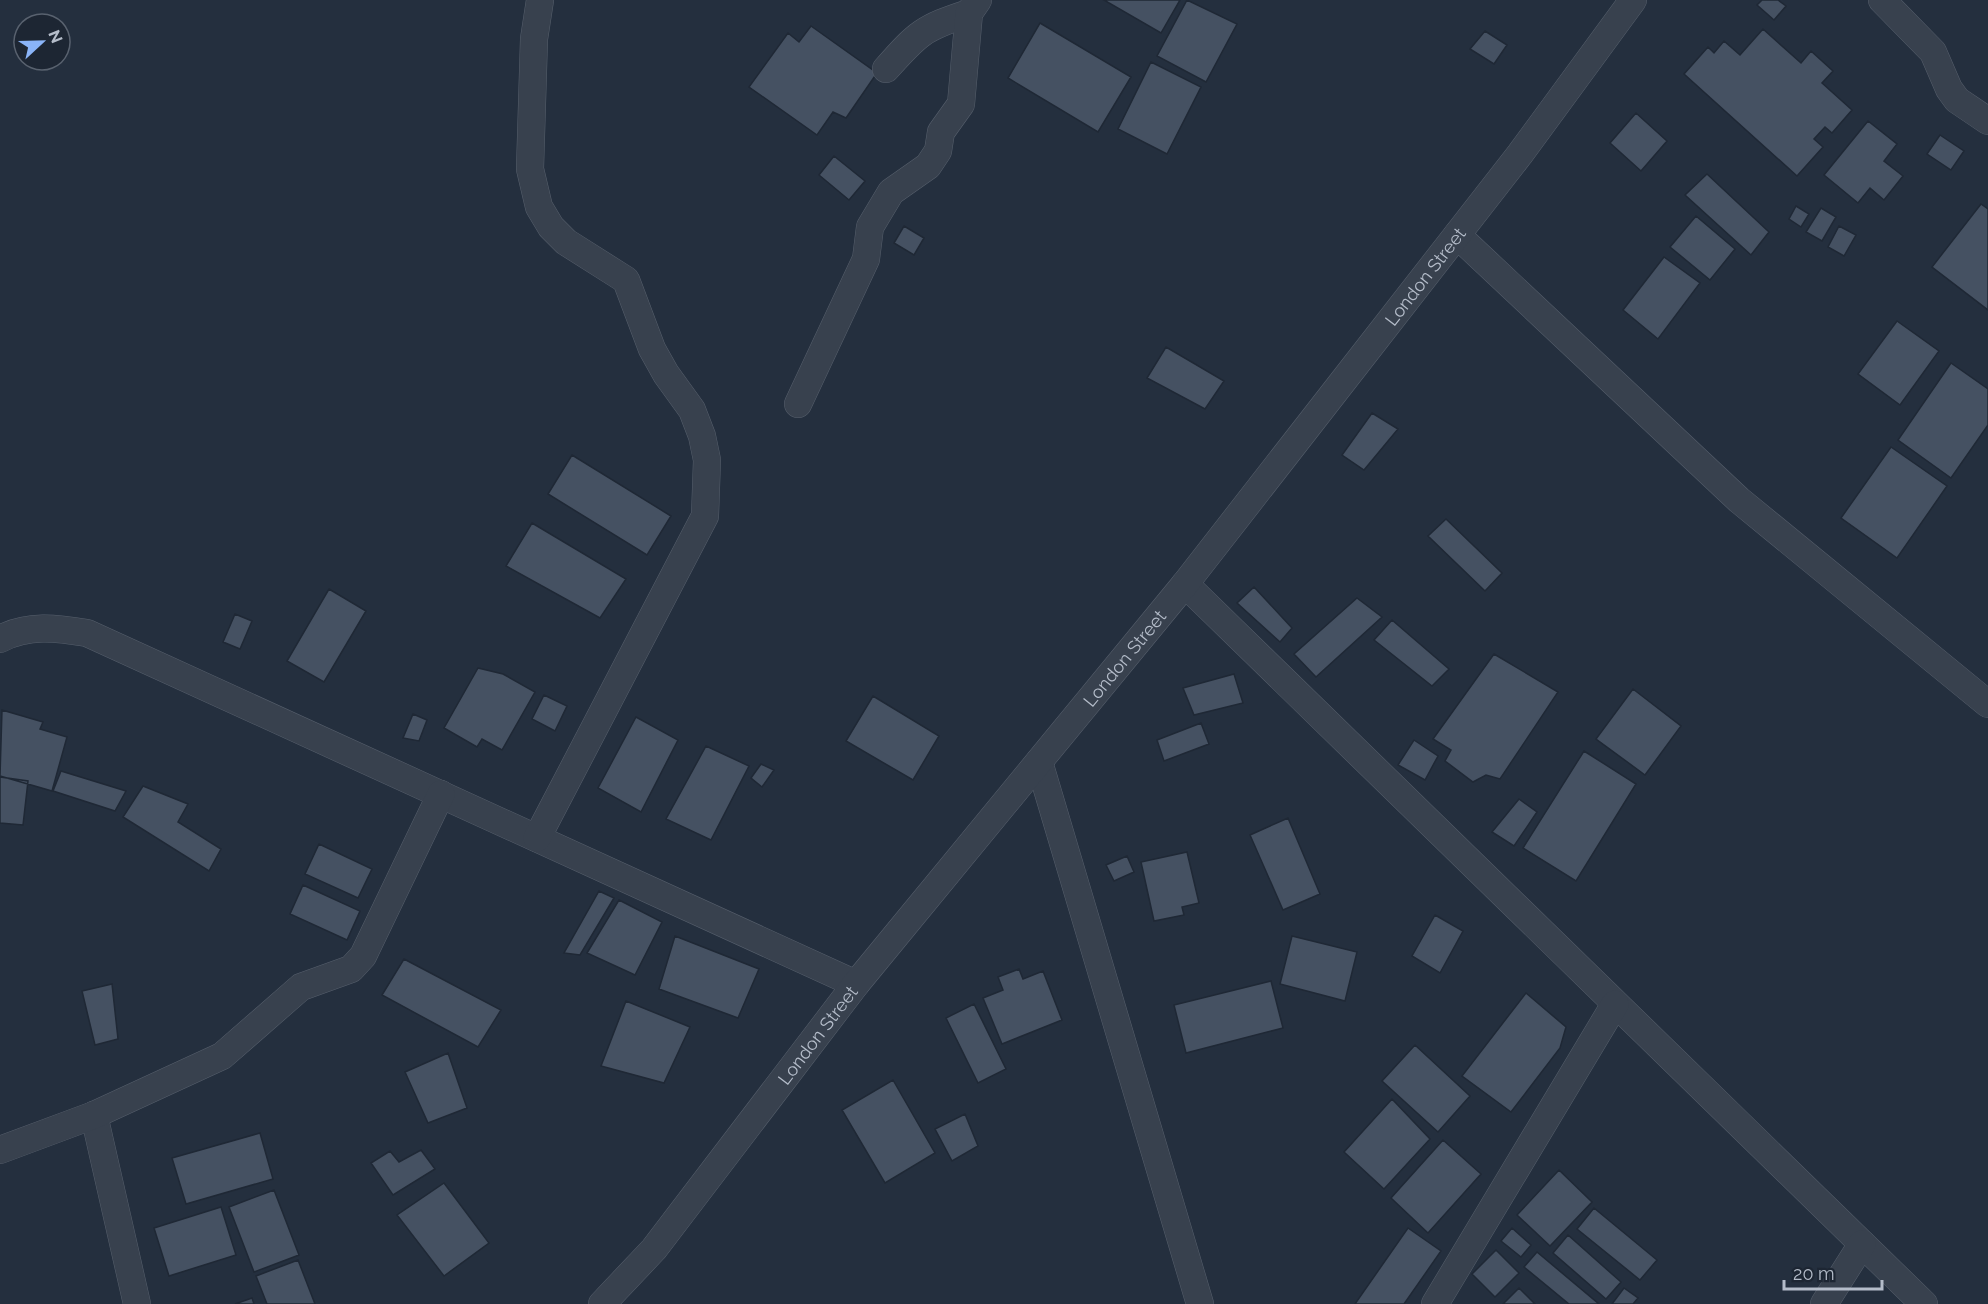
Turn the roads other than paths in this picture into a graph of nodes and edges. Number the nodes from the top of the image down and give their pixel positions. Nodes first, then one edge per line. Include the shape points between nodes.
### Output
1 (540, 0) edge
2 (1633, 0) edge
3 (1882, 0) edge
4 (974, 7) edge
5 (886, 69) dead end
6 (1988, 121) edge
7 (1457, 235) junction
8 (798, 404) dead end
9 (1185, 584) junction
10 (0, 639) edge
11 (1988, 704) edge
12 (1039, 762) junction
13 (441, 794) junction
14 (537, 838) junction
15 (856, 984) junction
16 (1614, 1004) junction
17 (94, 1115) junction
18 (0, 1150) edge
19 (1862, 1244) junction
20 (607, 1301) edge
21 (137, 1304) edge
22 (1200, 1304) edge
23 (1435, 1304) edge
24 (1824, 1304) edge
25 (1924, 1304) edge

1 - 14 street via 534,39 530,169 539,207 566,242 626,280 652,349 692,410 707,460 708,490 705,516
2 - 7 street, London Street
3 - 6 street via 1933,52 1957,100
4 - 5 street via 919,33
4 - 8 street via 961,104 941,132 938,151 928,166 891,192 870,227 866,259
7 - 9 street, London Street
7 - 11 street via 1739,500
9 - 12 street, London Street
9 - 16 street
10 - 13 street via 13,632 49,627 87,633
12 - 15 street, London Street
12 - 22 street
13 - 14 street
13 - 17 street via 363,956 351,969 301,987 222,1056
14 - 15 street
15 - 20 street, London Street via 654,1249
16 - 19 street
16 - 23 street
17 - 18 street
17 - 21 street
19 - 24 street
19 - 25 street

